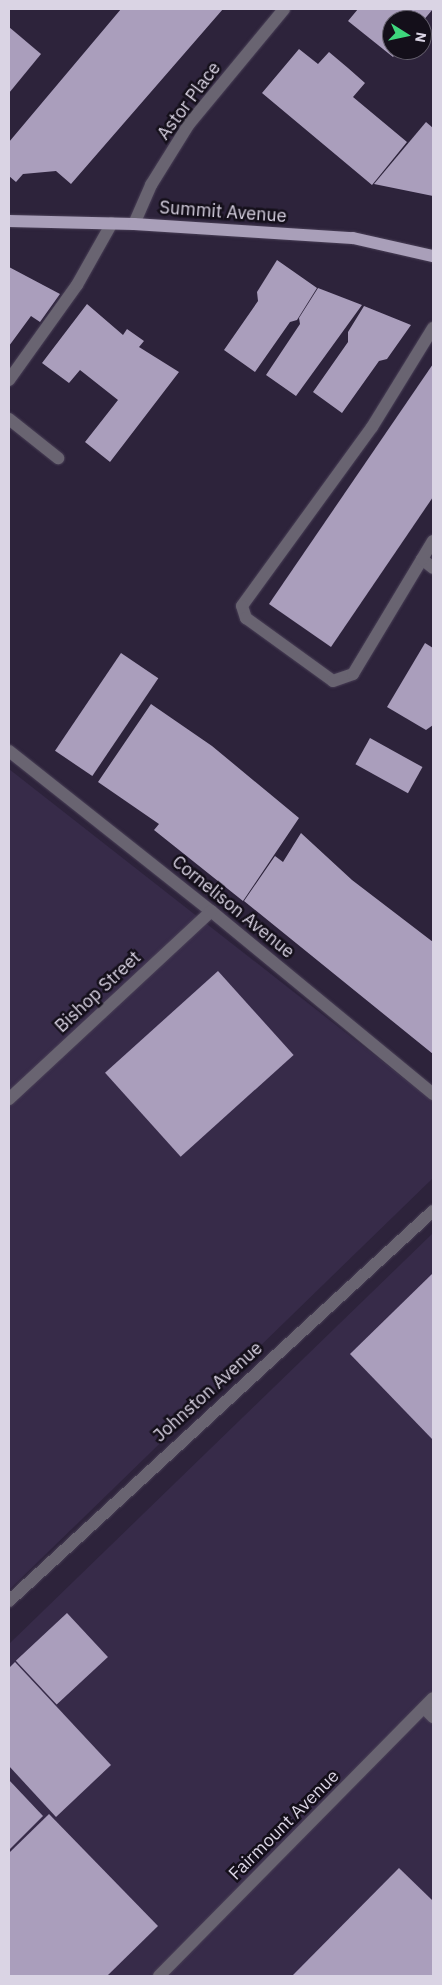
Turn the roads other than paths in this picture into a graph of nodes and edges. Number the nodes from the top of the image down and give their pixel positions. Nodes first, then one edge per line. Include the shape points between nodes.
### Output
1 (284, 9) edge
2 (9, 221) edge
3 (112, 223) junction
4 (134, 224) junction
5 (433, 256) edge
6 (433, 328) edge
7 (9, 380) edge
8 (9, 418) edge
9 (58, 458) dead end
10 (433, 541) edge
11 (422, 559) junction
12 (433, 568) edge
13 (9, 751) edge
14 (211, 911) junction
15 (433, 1094) edge
16 (9, 1099) edge
17 (433, 1211) edge
18 (9, 1601) edge
19 (430, 1708) edge
20 (160, 1976) edge

1 - 4 street, Astor Place via 189,124 151,185
2 - 3 main road, Summit Avenue
3 - 4 main road, Summit Avenue
3 - 7 street via 77,285
4 - 5 main road, Summit Avenue via 353,238
6 - 11 street via 372,427 242,606 246,618 333,681 353,674
8 - 9 street
10 - 11 street
11 - 12 street
13 - 14 street, Cornelison Avenue
14 - 15 street, Cornelison Avenue
14 - 16 street, Bishop Street
17 - 18 street, Johnston Avenue
19 - 20 street, Fairmount Avenue

